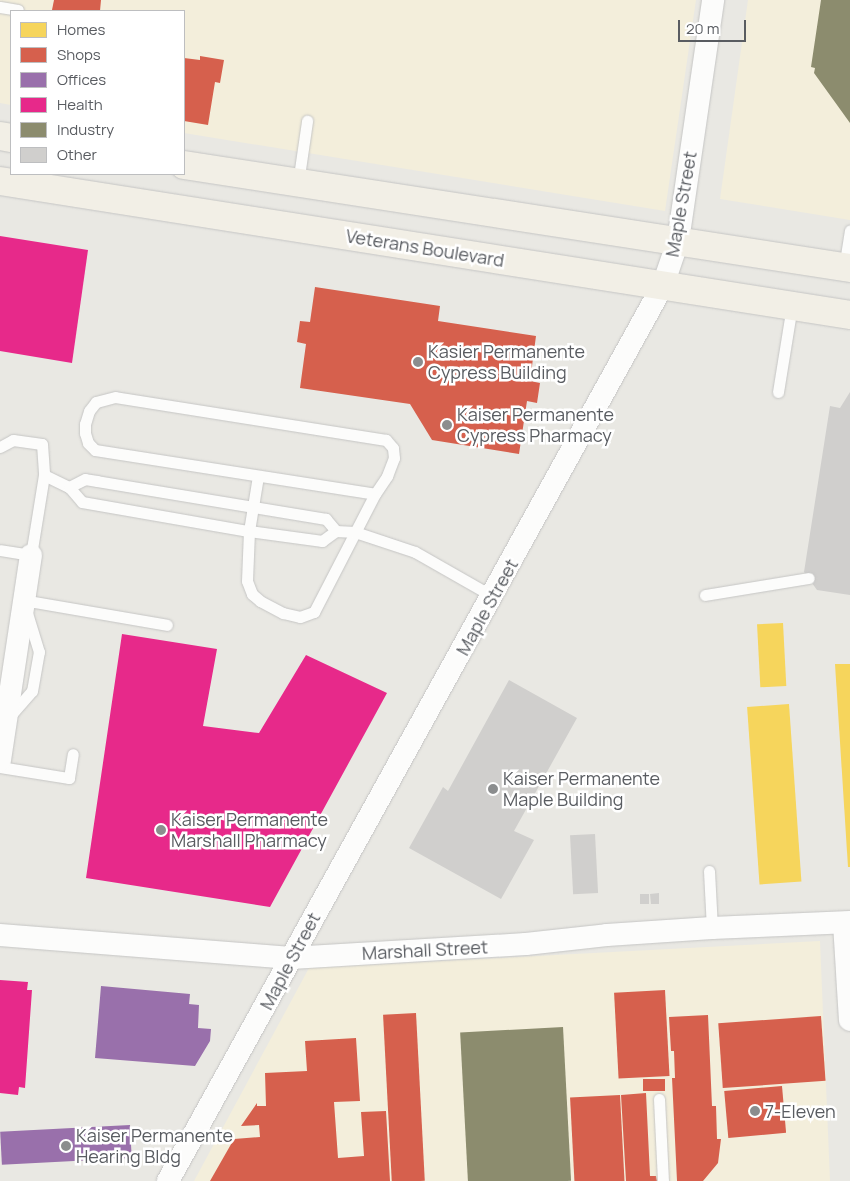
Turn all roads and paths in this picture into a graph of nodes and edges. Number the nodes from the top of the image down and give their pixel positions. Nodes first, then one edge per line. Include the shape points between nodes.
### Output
1 (713, 0) edge
2 (0, 7) edge
3 (18, 10) dead end
4 (307, 121) dead end
5 (185, 164) edge
6 (0, 181) edge
7 (298, 183) junction
8 (850, 230) edge
9 (678, 241) junction
10 (847, 268) edge
11 (663, 285) junction
12 (792, 306) junction
13 (850, 315) edge
14 (778, 392) dead end
15 (0, 448) edge
16 (44, 475) junction
17 (258, 476) junction
18 (69, 487) junction
19 (375, 494) junction
20 (253, 507) junction
21 (249, 531) junction
22 (336, 531) junction
23 (355, 532) junction
24 (0, 550) edge
25 (31, 555) junction
26 (809, 578) dead end
27 (706, 595) dead end
28 (492, 596) junction
29 (24, 600) junction
30 (167, 625) dead end
31 (4, 710) edge
32 (73, 754) dead end
33 (0, 760) edge
34 (0, 767) edge
35 (709, 870) dead end
36 (847, 922) edge
37 (712, 928) junction
38 (0, 935) edge
39 (291, 958) junction
40 (850, 1020) edge
41 (659, 1099) dead end
42 (168, 1181) edge
43 (663, 1181) edge

1 - 9 street, Maple Street
2 - 3 lane
4 - 7 lane
5 - 7 main road
6 - 11 main road, Veterans Boulevard
7 - 9 main road
8 - 10 lane
9 - 10 main road
9 - 11 street, Maple Street
11 - 12 main road, Veterans Boulevard
11 - 28 street, Maple Street
12 - 13 main road, Veterans Boulevard
12 - 14 lane
15 - 16 lane via 13,440 42,444
16 - 18 lane
16 - 25 lane
17 - 19 lane
17 - 19 lane via 95,450 88,443 84,424 96,402 115,397 386,440 393,448 394,458
17 - 20 lane
18 - 20 lane via 85,479
18 - 21 lane via 82,502
19 - 23 lane
20 - 21 lane
20 - 22 lane via 326,519
21 - 22 lane via 322,541
21 - 23 lane via 247,581 252,594 260,602 300,617 314,612
22 - 23 lane
23 - 28 lane via 415,552
24 - 25 lane
25 - 29 street
26 - 27 lane
28 - 39 street, Maple Street
29 - 30 lane
29 - 31 street
31 - 33 street
32 - 34 lane via 70,778
35 - 37 lane
36 - 37 street, Marshall Street
36 - 40 street
37 - 39 street, Marshall Street via 526,944
38 - 39 street, Marshall Street
39 - 42 street, Maple Street
41 - 43 lane

